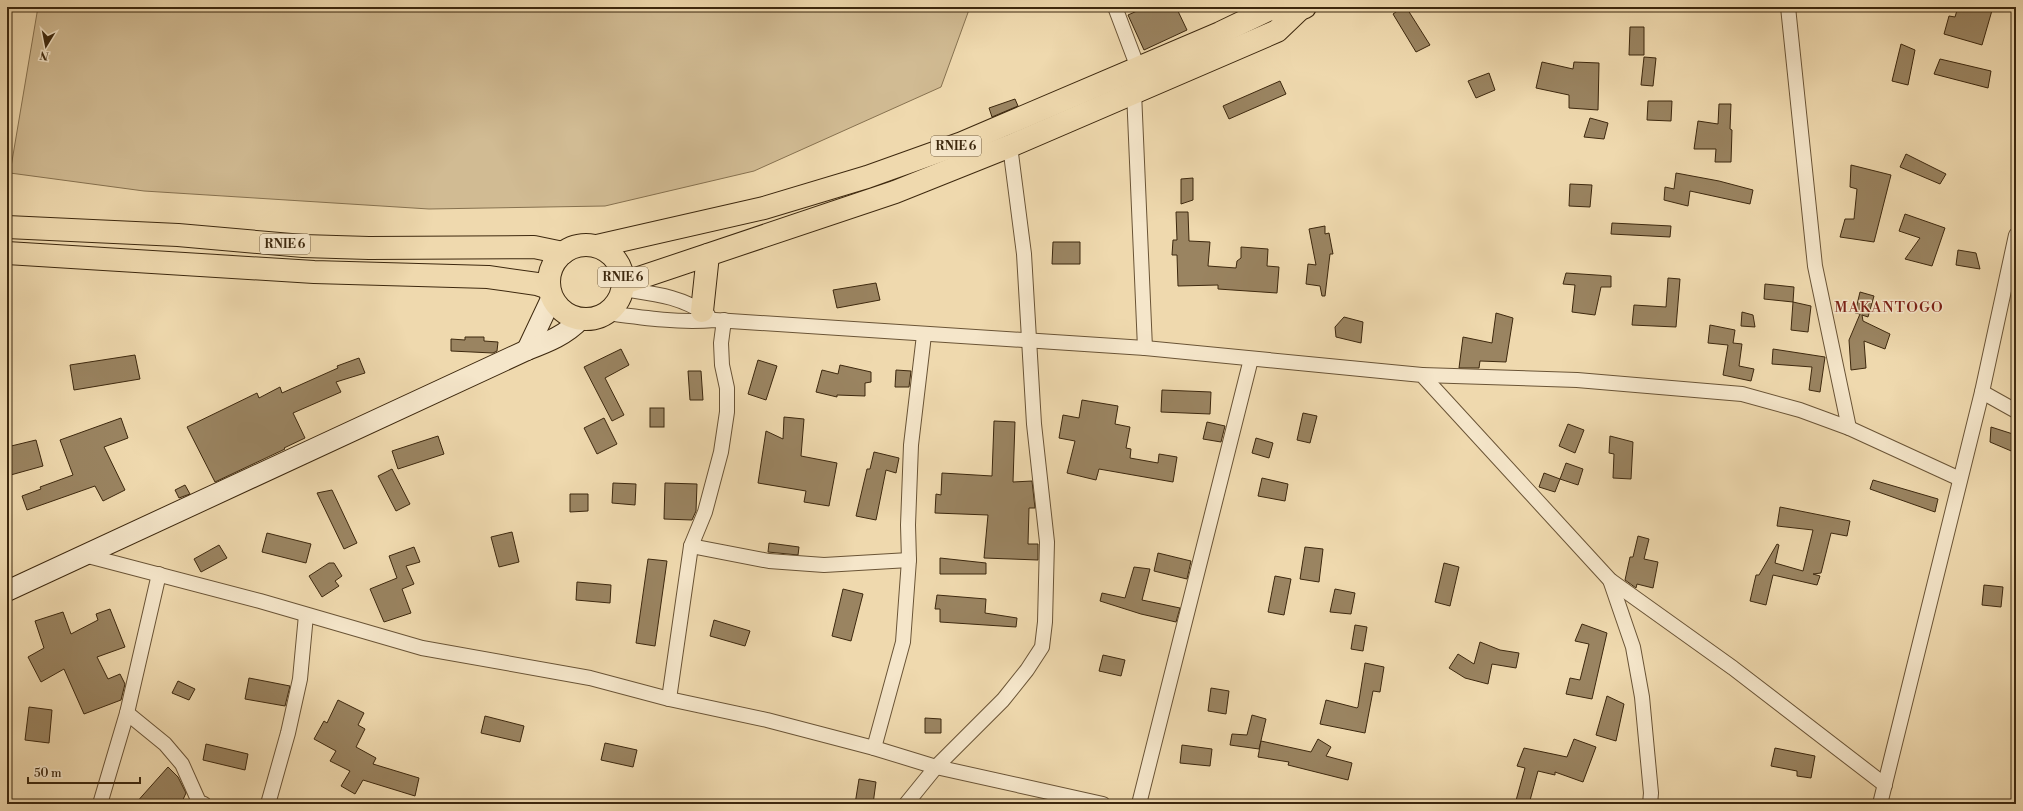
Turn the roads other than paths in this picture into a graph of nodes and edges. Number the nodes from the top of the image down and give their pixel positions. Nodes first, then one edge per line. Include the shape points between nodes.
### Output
1 (1115, 7) edge
2 (1788, 7) edge
3 (1303, 8) edge
4 (1138, 68) junction
5 (1134, 92) junction
6 (1010, 146) junction
7 (7, 227) edge
8 (2016, 235) edge
9 (597, 246) junction
10 (7, 253) edge
11 (563, 253) junction
12 (708, 255) junction
13 (624, 286) junction
14 (550, 292) junction
15 (608, 313) junction
16 (713, 317) junction
17 (581, 320) junction
18 (924, 335) junction
19 (1029, 339) junction
20 (1146, 348) junction
21 (527, 350) junction
22 (1251, 359) junction
23 (1422, 375) junction
24 (1982, 392) junction
25 (2016, 411) edge
26 (1850, 428) junction
27 (1960, 479) junction
28 (691, 546) junction
29 (84, 555) junction
30 (909, 560) junction
31 (159, 574) junction
32 (1610, 580) junction
33 (7, 591) edge
34 (306, 614) junction
35 (669, 699) junction
36 (127, 713) junction
37 (874, 748) junction
38 (936, 767) junction
39 (1885, 785) junction
40 (100, 804) edge
41 (204, 804) edge
42 (268, 804) edge
43 (906, 804) edge
44 (1103, 804) edge
45 (1139, 804) edge
46 (1650, 804) edge
47 (1880, 804) edge

1 - 4 street
2 - 26 street via 1815,266
3 - 4 main road, RNIE 6 via 1270,9
3 - 5 main road, RNIE 6 via 1277,31
4 - 9 main road, RNIE 6 via 962,143 866,177 764,208
5 - 6 main road, RNIE 6
5 - 20 street
6 - 12 main road, RNIE 6 via 896,192
6 - 19 street via 1024,254
7 - 11 main road, RNIE 6 via 178,235 302,246 534,247
8 - 24 street
9 - 11 main road, RNIE 6 via 579,246
9 - 13 main road, RNIE 6 via 611,254 621,267
10 - 14 main road, RNIE 6 via 314,272 488,277 537,284
11 - 14 main road via 551,268
12 - 13 main road, RNIE 6
12 - 16 main road
13 - 15 main road, RNIE 6 via 618,303
13 - 16 street via 668,296
14 - 17 main road via 564,312
14 - 21 main road
15 - 16 street via 666,321 693,322
15 - 17 main road via 595,319
16 - 18 street
16 - 28 street via 721,343 727,388 727,412 721,452 705,512
17 - 21 main road via 559,337
18 - 19 street
18 - 30 street via 911,445
19 - 20 street
19 - 38 street via 1034,424 1047,542 1042,647 1003,700
20 - 22 street
21 - 29 main road
22 - 23 street
22 - 45 street
23 - 26 street via 1577,380 1742,394 1800,410
23 - 32 street
24 - 25 street
24 - 27 street
26 - 27 street
27 - 39 street
28 - 30 street via 769,561 824,565
28 - 35 street
29 - 31 street
29 - 33 main road
30 - 37 street via 903,642
31 - 34 street
31 - 36 street
32 - 39 street via 1732,668
32 - 46 street via 1633,648 1642,697
34 - 35 street via 422,648 590,678
34 - 42 street via 300,679
35 - 37 street via 767,720
36 - 40 street
36 - 41 street via 165,744 182,764 199,802
37 - 38 street
38 - 43 street
38 - 44 street
39 - 47 street

